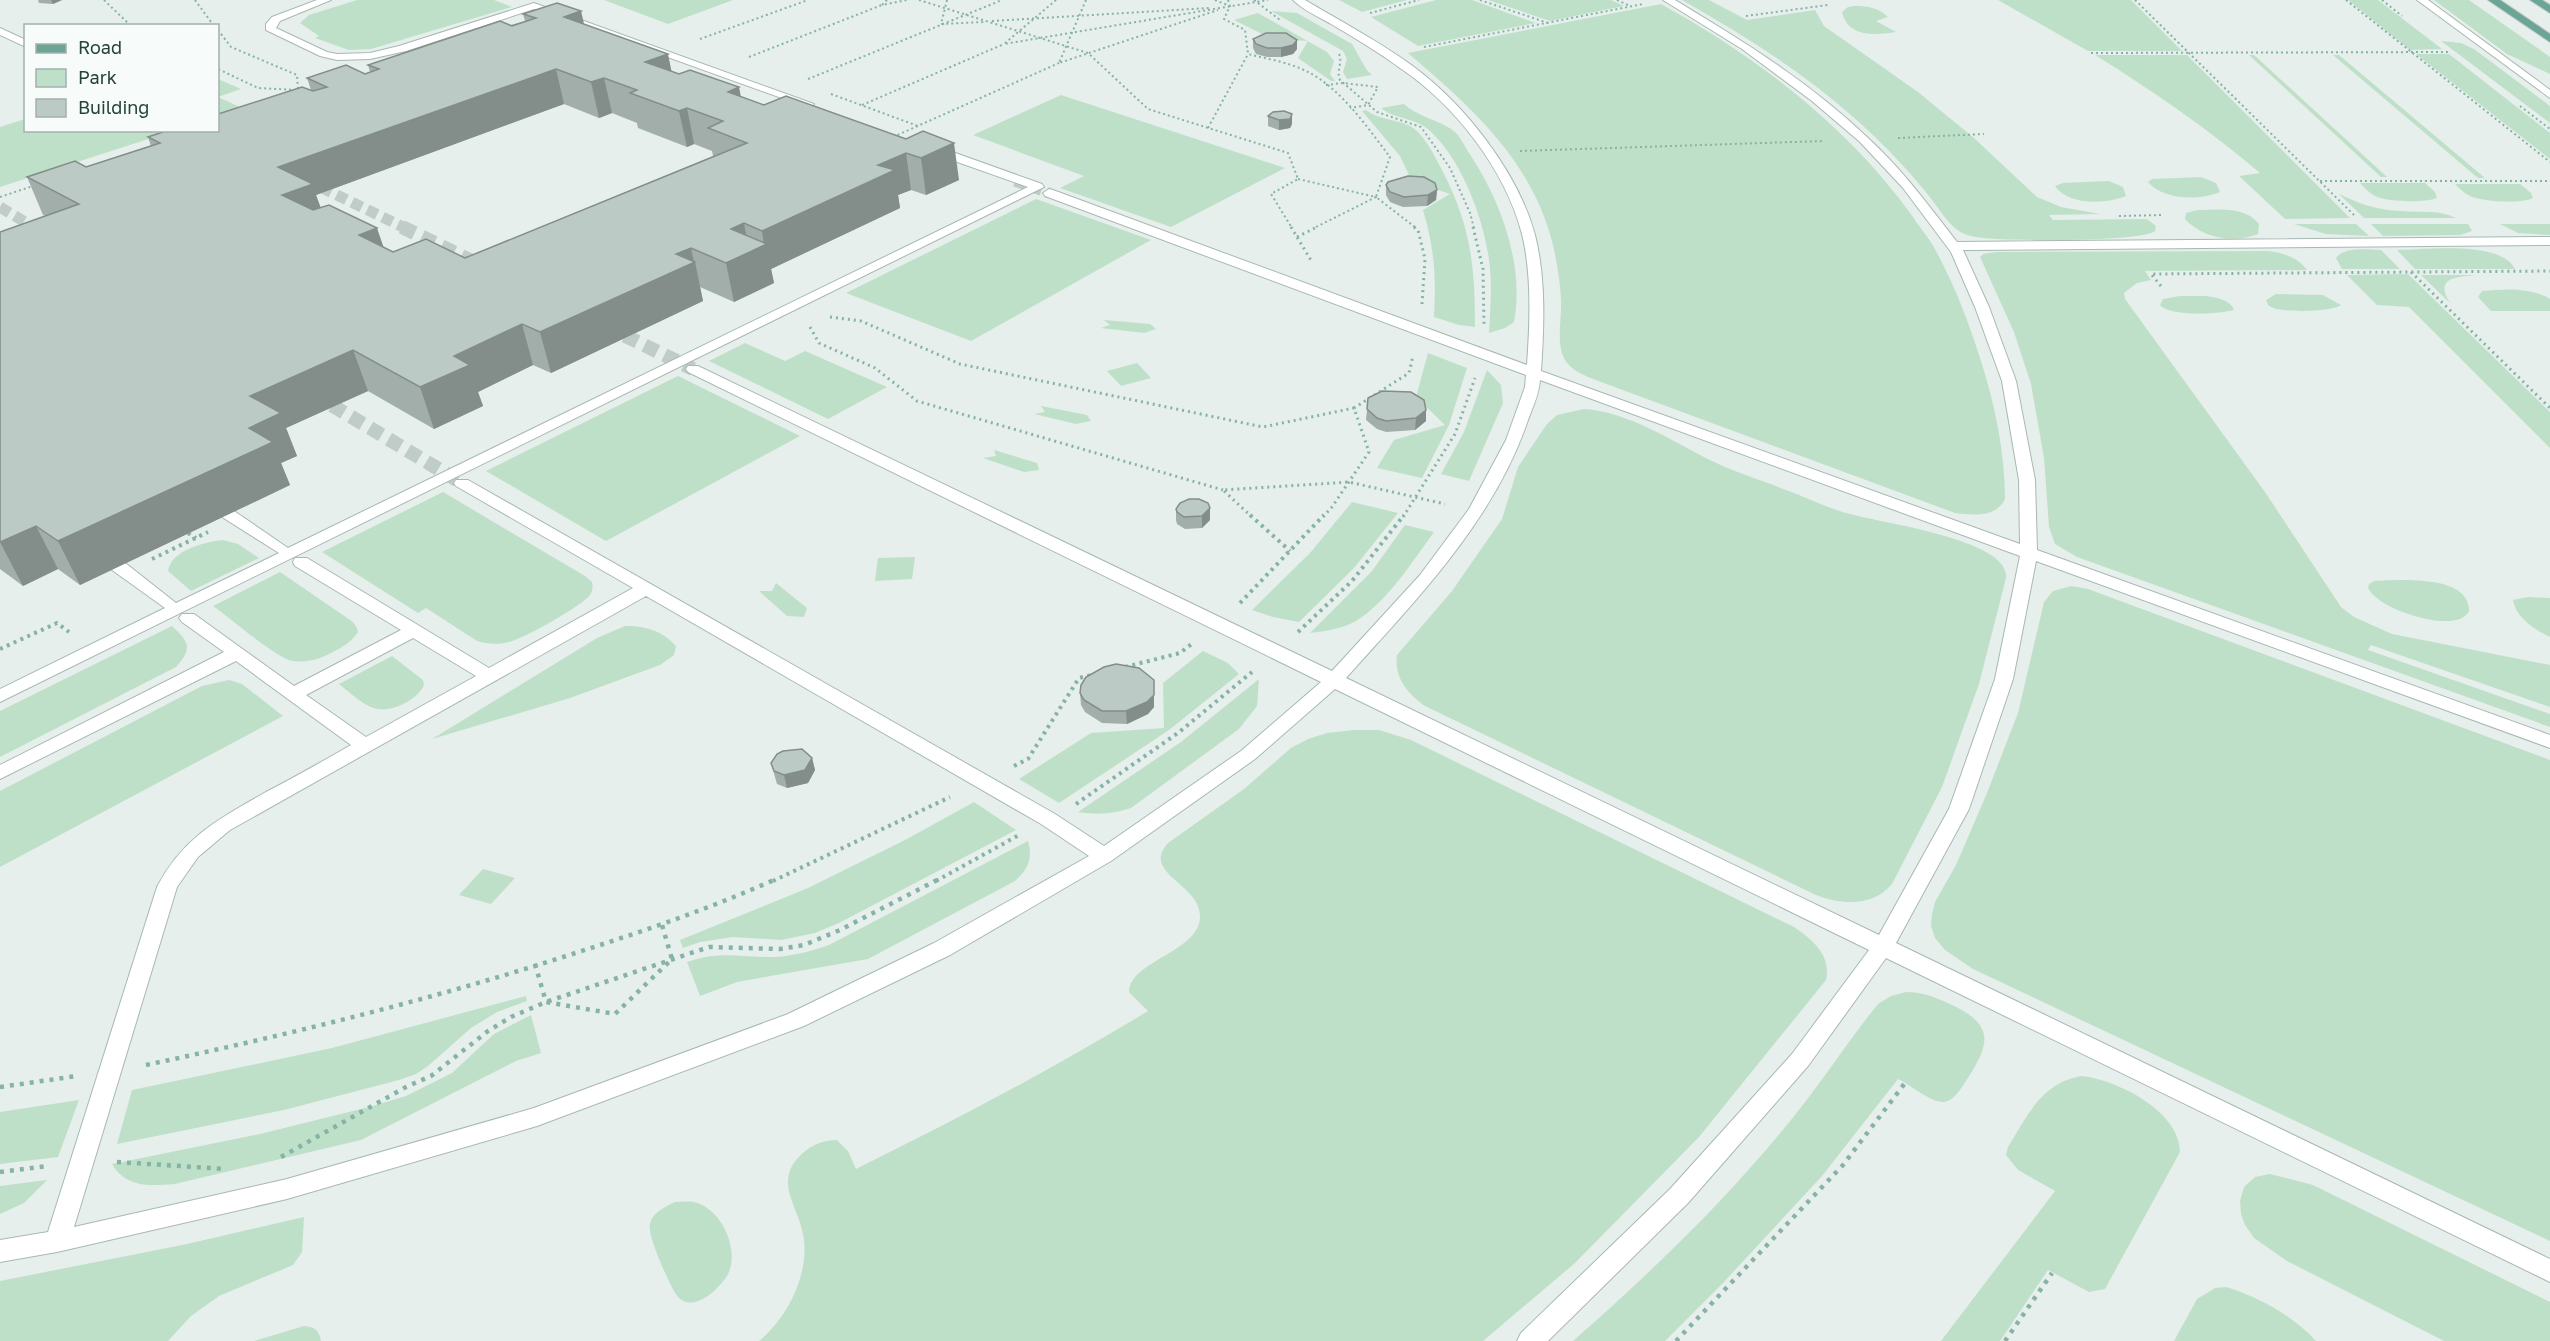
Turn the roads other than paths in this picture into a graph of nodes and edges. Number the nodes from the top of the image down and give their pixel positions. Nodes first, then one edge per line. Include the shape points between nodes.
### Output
1 (326, 0) edge
2 (1298, 0) edge
3 (1668, 0) edge
4 (2422, 0) edge
5 (2493, 0) edge
6 (2535, 0) edge
7 (2550, 10) edge
8 (0, 31) edge
9 (2550, 39) edge
10 (24, 43) edge
11 (2506, 62) junction
12 (2550, 82) edge
13 (2550, 95) edge
14 (818, 108) edge
15 (918, 144) edge
16 (1049, 193) tunnel mouth
17 (2550, 241) edge
18 (1953, 246) junction
19 (693, 369) tunnel mouth
20 (1533, 373) junction
21 (462, 483) tunnel mouth
22 (232, 517) road end
23 (280, 548) dead end
24 (2029, 553) junction
25 (301, 562) dead end
26 (121, 569) road end
27 (645, 589) junction
28 (168, 604) dead end
29 (188, 618) dead end
30 (414, 630) junction
31 (237, 653) junction
32 (489, 676) junction
33 (1334, 680) junction
34 (293, 694) junction
35 (0, 696) edge
36 (2550, 742) edge
37 (365, 746) junction
38 (0, 773) edge
39 (1104, 856) junction
40 (1883, 947) junction
41 (57, 1241) junction
42 (0, 1251) edge
43 (2550, 1271) edge
44 (1530, 1341) edge

1 - 14 lane via 288,12 271,24 271,30 324,54 370,56 534,6
2 - 20 lane via 1411,70 1449,103 1488,152 1514,197 1528,234 1534,271
3 - 18 lane via 1746,47 1816,99 1907,185
4 - 11 lane
5 - 9 main road
6 - 7 main road
8 - 10 lane
11 - 12 lane
11 - 13 lane
15 - 35 lane via 1038,187
16 - 20 lane
17 - 18 lane
18 - 24 lane via 1983,307 2009,381 2027,480
19 - 33 lane
20 - 24 lane
20 - 33 lane via 1514,440 1477,510 1426,579
21 - 27 lane
22 - 23 lane
24 - 36 lane
24 - 40 lane via 2004,679 1959,809
25 - 30 lane
26 - 28 lane
27 - 32 lane
27 - 39 lane via 1048,819
29 - 31 lane
30 - 32 lane
30 - 34 lane
31 - 34 lane
31 - 38 lane
32 - 37 lane
33 - 39 lane via 1248,755
33 - 40 lane
34 - 37 lane
37 - 41 lane via 223,825 186,857 167,887
39 - 41 lane via 942,949 796,1020 537,1117 287,1189
40 - 43 lane
40 - 44 lane via 1800,1060 1680,1196
41 - 42 lane

